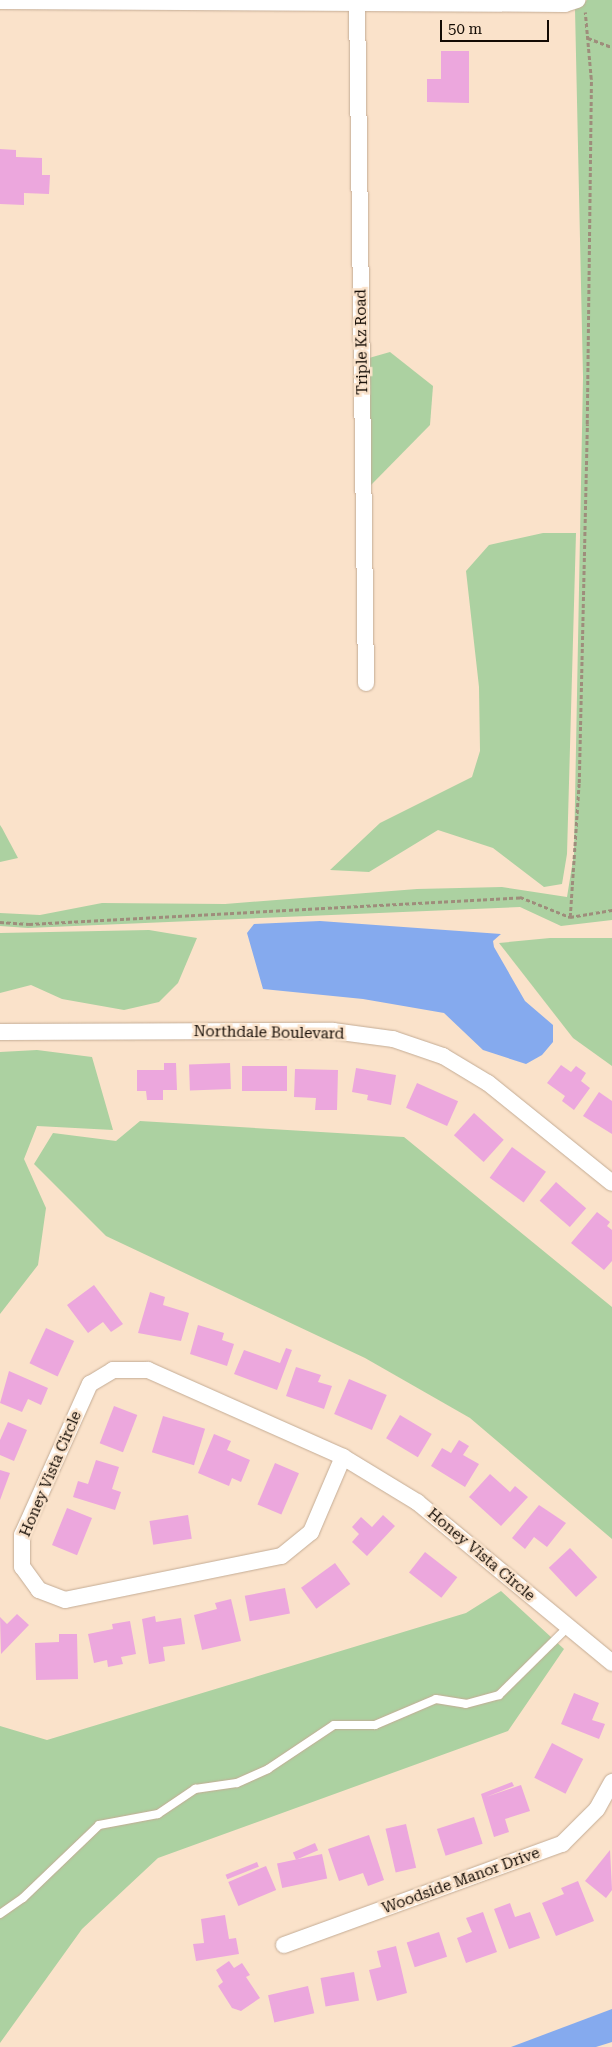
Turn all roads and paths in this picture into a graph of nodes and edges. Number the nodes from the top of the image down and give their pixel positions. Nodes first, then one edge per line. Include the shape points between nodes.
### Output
1 (0, 1) edge
2 (358, 2) junction
3 (581, 4) edge
4 (588, 38) junction
5 (612, 47) edge
6 (366, 683) dead end
7 (612, 910) edge
8 (570, 916) junction
9 (0, 922) edge
10 (0, 1032) edge
11 (612, 1183) edge
12 (343, 1458) junction
13 (568, 1627) junction
14 (612, 1664) edge
15 (612, 1782) edge
16 (0, 1914) edge
17 (284, 1945) dead end

1 - 2 street
2 - 3 street
2 - 6 street, Triple Kz Road
3 - 4 path
4 - 5 path
4 - 8 path via 591,79 587,424
7 - 8 path
8 - 9 path via 520,897 29,924
10 - 11 street, Northdale Boulevard via 333,1031 393,1039 443,1056 488,1083
12 - 12 street, Honey Vista Circle via 311,1532 280,1556 66,1600 39,1590 22,1567 22,1535 90,1384 113,1370 148,1370
12 - 13 street, Honey Vista Circle via 417,1502
13 - 14 street, Honey Vista Circle
13 - 16 lane via 499,1696 466,1704 436,1699 392,1721 334,1725 260,1773 238,1783 195,1790 158,1814 99,1825 23,1898
15 - 17 street, Woodside Manor Drive via 597,1809 562,1844

